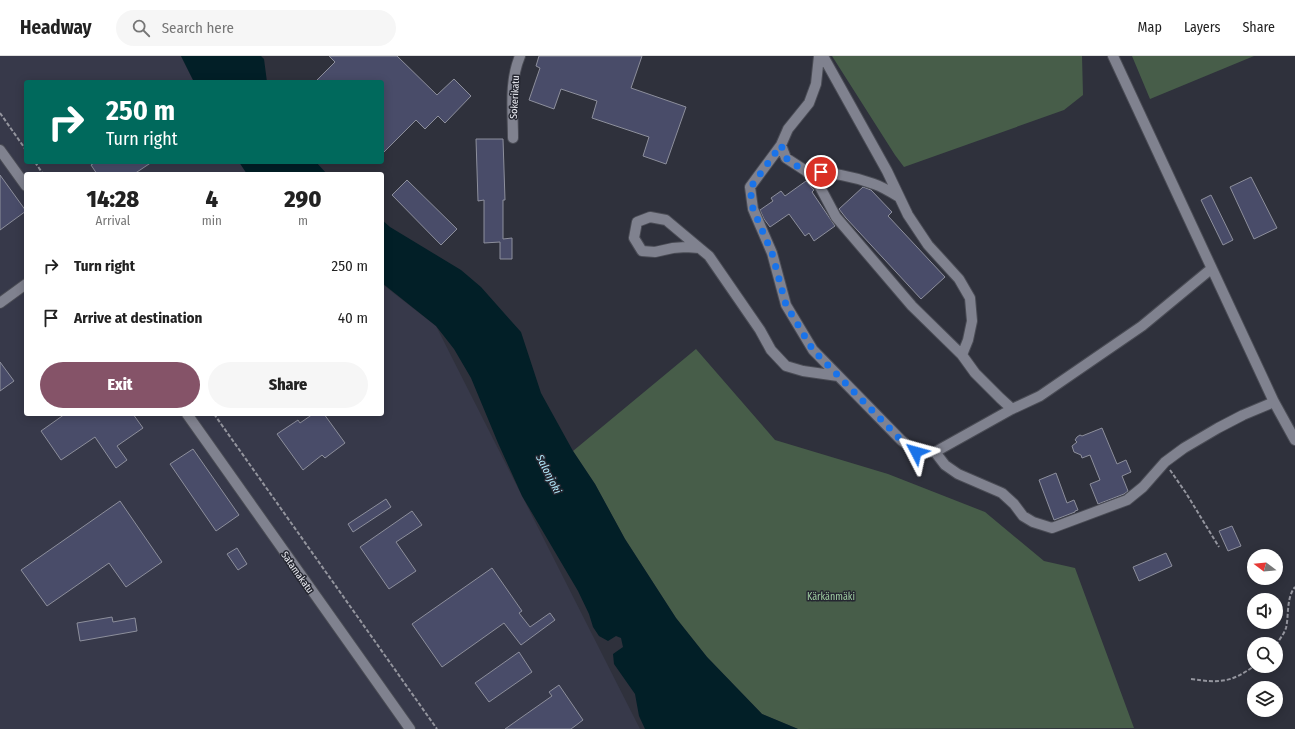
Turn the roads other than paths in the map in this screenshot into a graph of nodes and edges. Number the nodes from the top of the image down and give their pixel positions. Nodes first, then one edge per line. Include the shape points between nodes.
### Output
1 (520, 56) edge
2 (819, 56) edge
3 (823, 56) edge
4 (1113, 56) edge
5 (513, 138) dead end
6 (781, 145) junction
7 (0, 150) edge
8 (806, 171) junction
9 (24, 183) edge
10 (899, 196) junction
11 (699, 248) junction
12 (1211, 269) junction
13 (24, 285) edge
14 (0, 303) edge
15 (962, 355) junction
16 (838, 376) junction
17 (1274, 402) junction
18 (1012, 409) junction
19 (188, 416) edge
20 (1295, 440) edge
21 (935, 452) junction
22 (410, 729) edge

1 - 5 street, Sokerikatu via 513,86
2 - 6 street via 816,84 809,103 788,129
3 - 10 street
4 - 12 street
6 - 8 street via 786,158
6 - 16 street via 750,188 753,209 772,253 786,305 813,350
7 - 9 street
8 - 10 street via 845,176 874,184
8 - 15 street via 820,187 836,217 857,242 912,306
10 - 15 street via 928,245 959,279 970,298 972,321
11 - 11 street via 666,220 650,217 637,222 634,238 642,251
11 - 16 street via 709,256 771,350 786,366
12 - 17 street
12 - 18 street via 1142,326 1040,396
13 - 14 street
15 - 18 street via 975,373
16 - 21 street via 916,452
17 - 20 street
17 - 21 street via 1243,415 1184,448 1165,462 1143,487 1127,500 1052,528 1023,516 1002,493 958,474 945,465
18 - 21 street
19 - 22 street, Satamakatu

